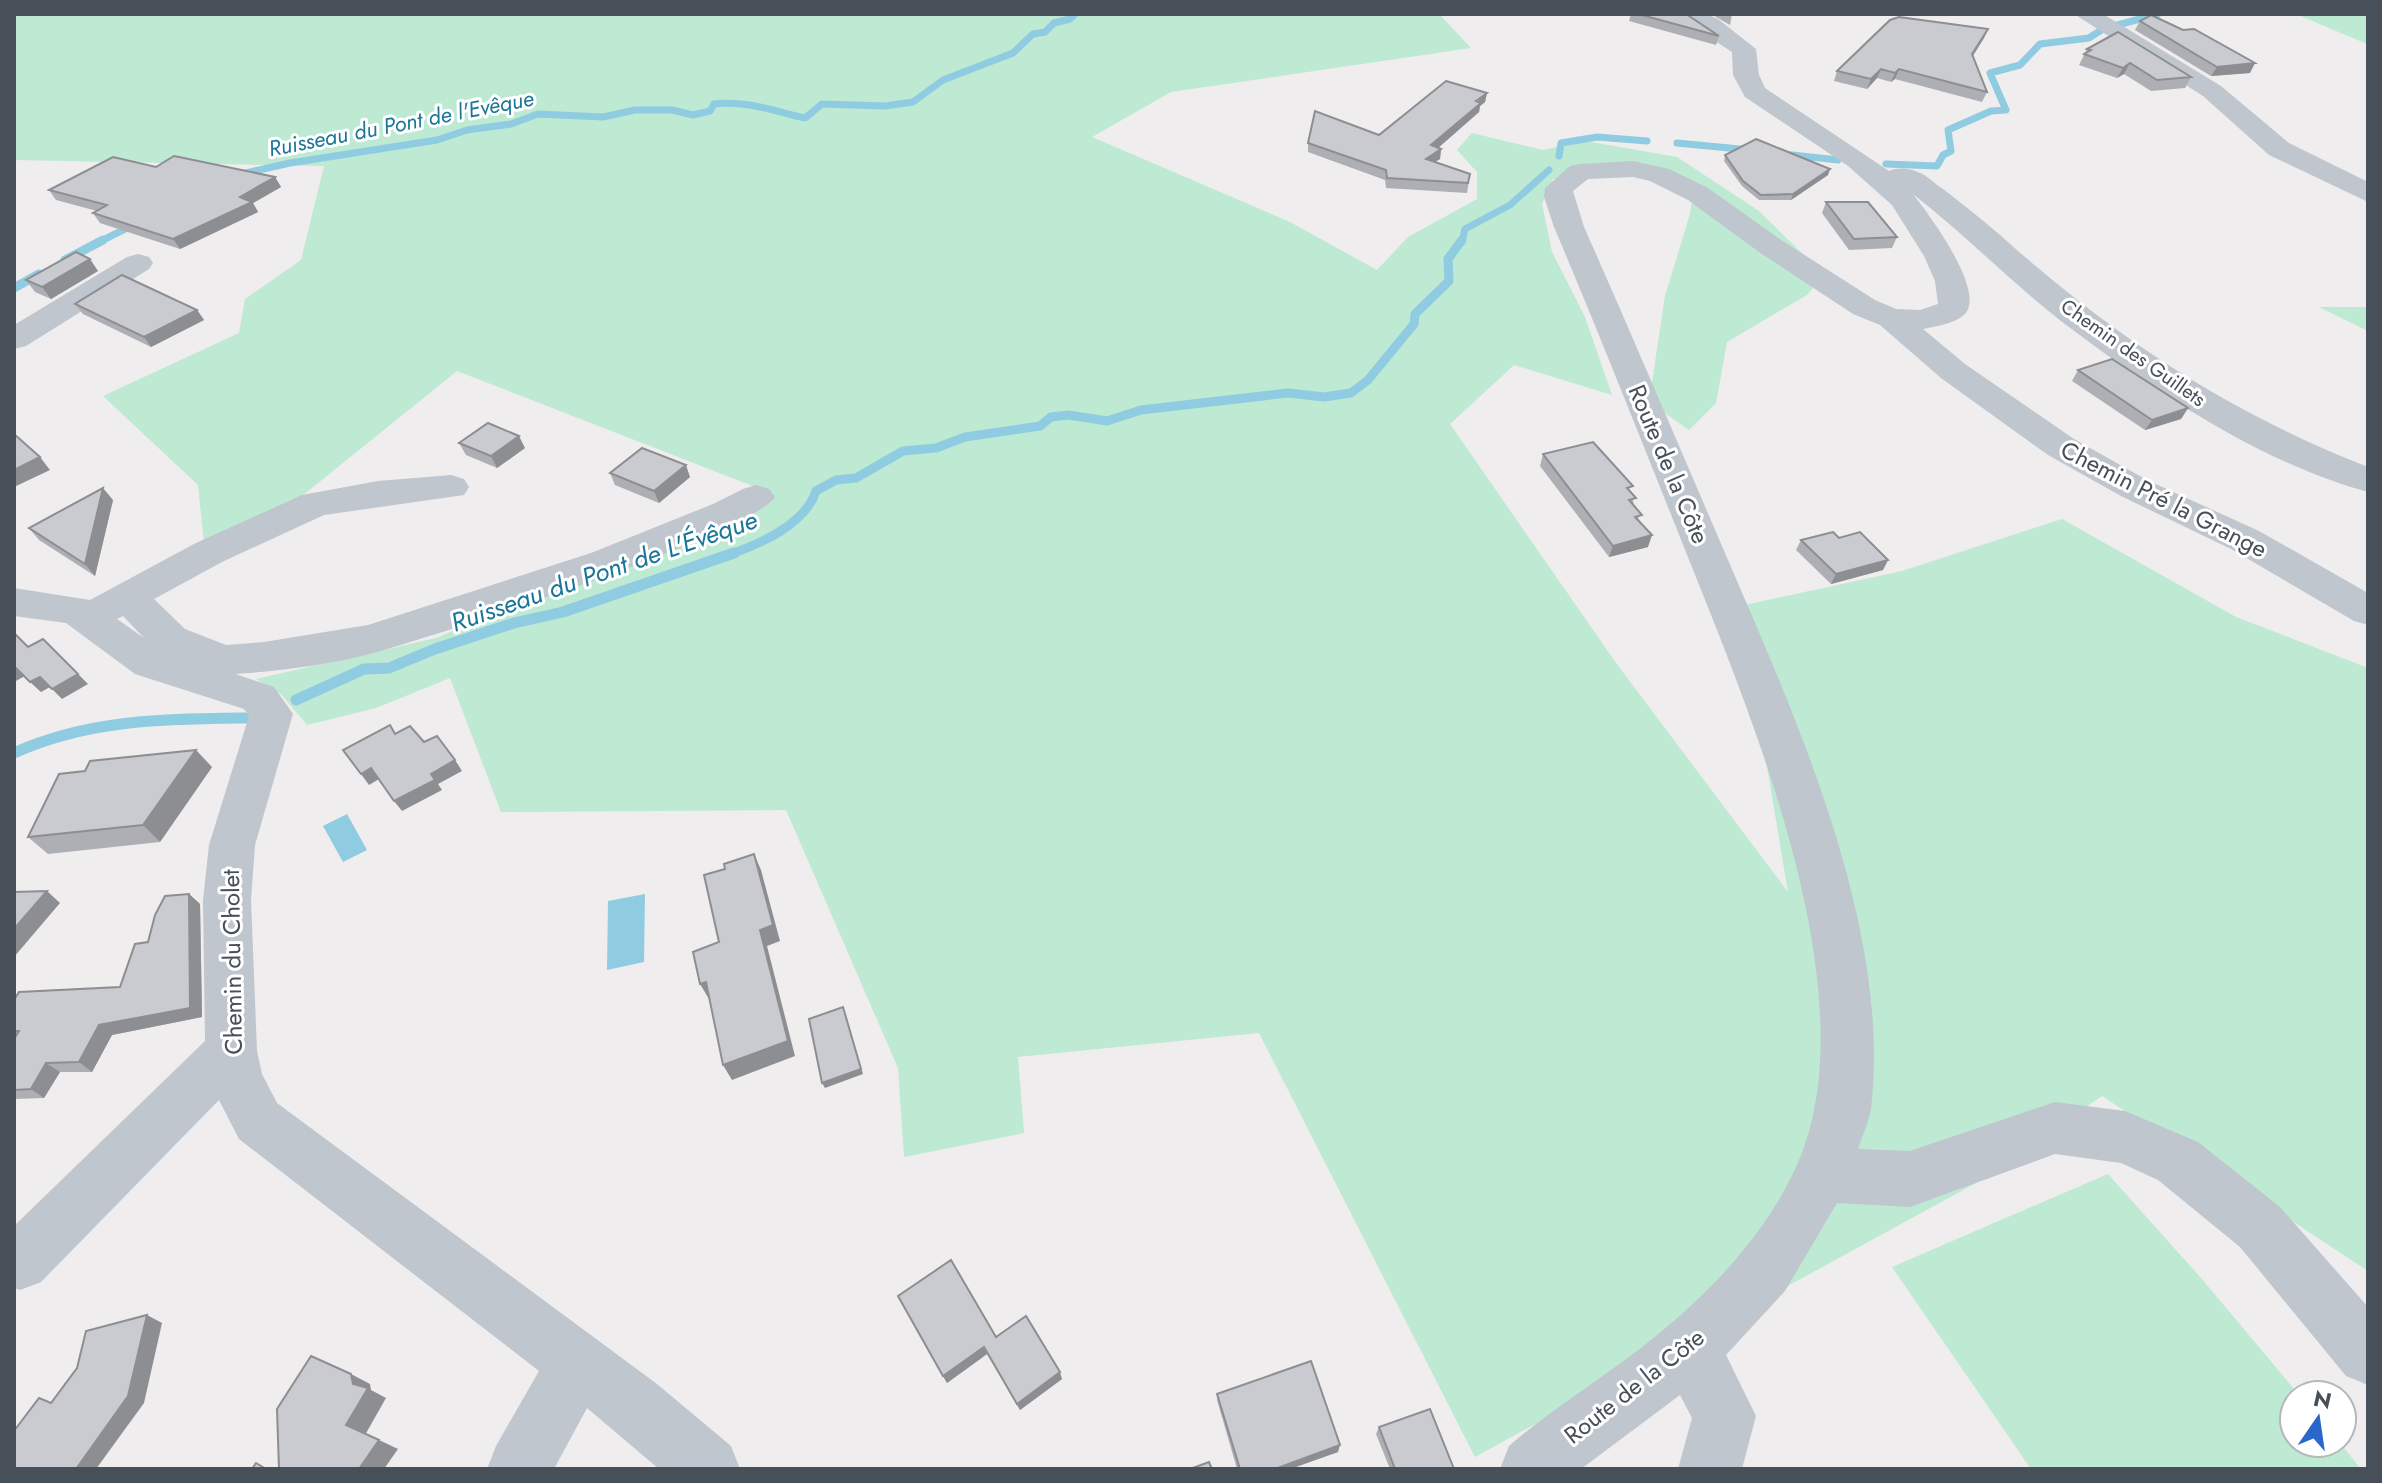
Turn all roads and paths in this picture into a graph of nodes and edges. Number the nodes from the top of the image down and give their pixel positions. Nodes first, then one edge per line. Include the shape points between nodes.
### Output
1 (1686, 14) edge
2 (2103, 24) edge
3 (1877, 172) junction
4 (2368, 193) edge
5 (138, 263) dead end
6 (1891, 318) junction
7 (14, 339) edge
8 (2368, 480) edge
9 (451, 487) dead end
10 (756, 497) dead end
11 (14, 602) edge
12 (108, 606) junction
13 (2368, 611) edge
14 (231, 1051) junction
15 (1822, 1175) junction
16 (20, 1261) dead end
17 (1689, 1348) junction
18 (2368, 1354) edge
19 (578, 1363) junction
20 (519, 1469) edge
21 (708, 1469) edge
22 (1532, 1469) edge
23 (1710, 1469) edge

1 - 3 street, Route de la Côte via 1744,49 1754,92
2 - 4 street via 2212,91 2279,149
3 - 6 street, Route de la Côte via 1916,216 1955,296 1953,308 1941,315
3 - 8 street, Chemin des Guillets via 1910,178 2071,313 2230,419
5 - 7 street
6 - 13 street, Chemin Pré la Grange via 1953,371 2061,447 2245,540
6 - 15 street, Route de la Côte via 1864,307 1672,179 1633,169 1601,169 1580,172 1559,188 1569,227 1739,634 1831,904 1847,1051 1845,1113
9 - 12 street via 315,504
10 - 12 street via 605,562 445,615 370,639 264,657 223,660
11 - 12 street, Chemin du Cholet via 76,610
12 - 14 street, Chemin du Cholet via 150,663 259,698 271,714 232,845 227,900
14 - 16 street
14 - 19 street, Chemin du Cholet via 236,1079 258,1121
15 - 17 street, Route de la Côte via 1765,1269
15 - 18 street via 1910,1179 2055,1128 2125,1137 2178,1161 2260,1227
17 - 22 street, Route de la Côte
17 - 23 street via 1724,1416
19 - 20 street
19 - 21 street, Chemin du Cholet

